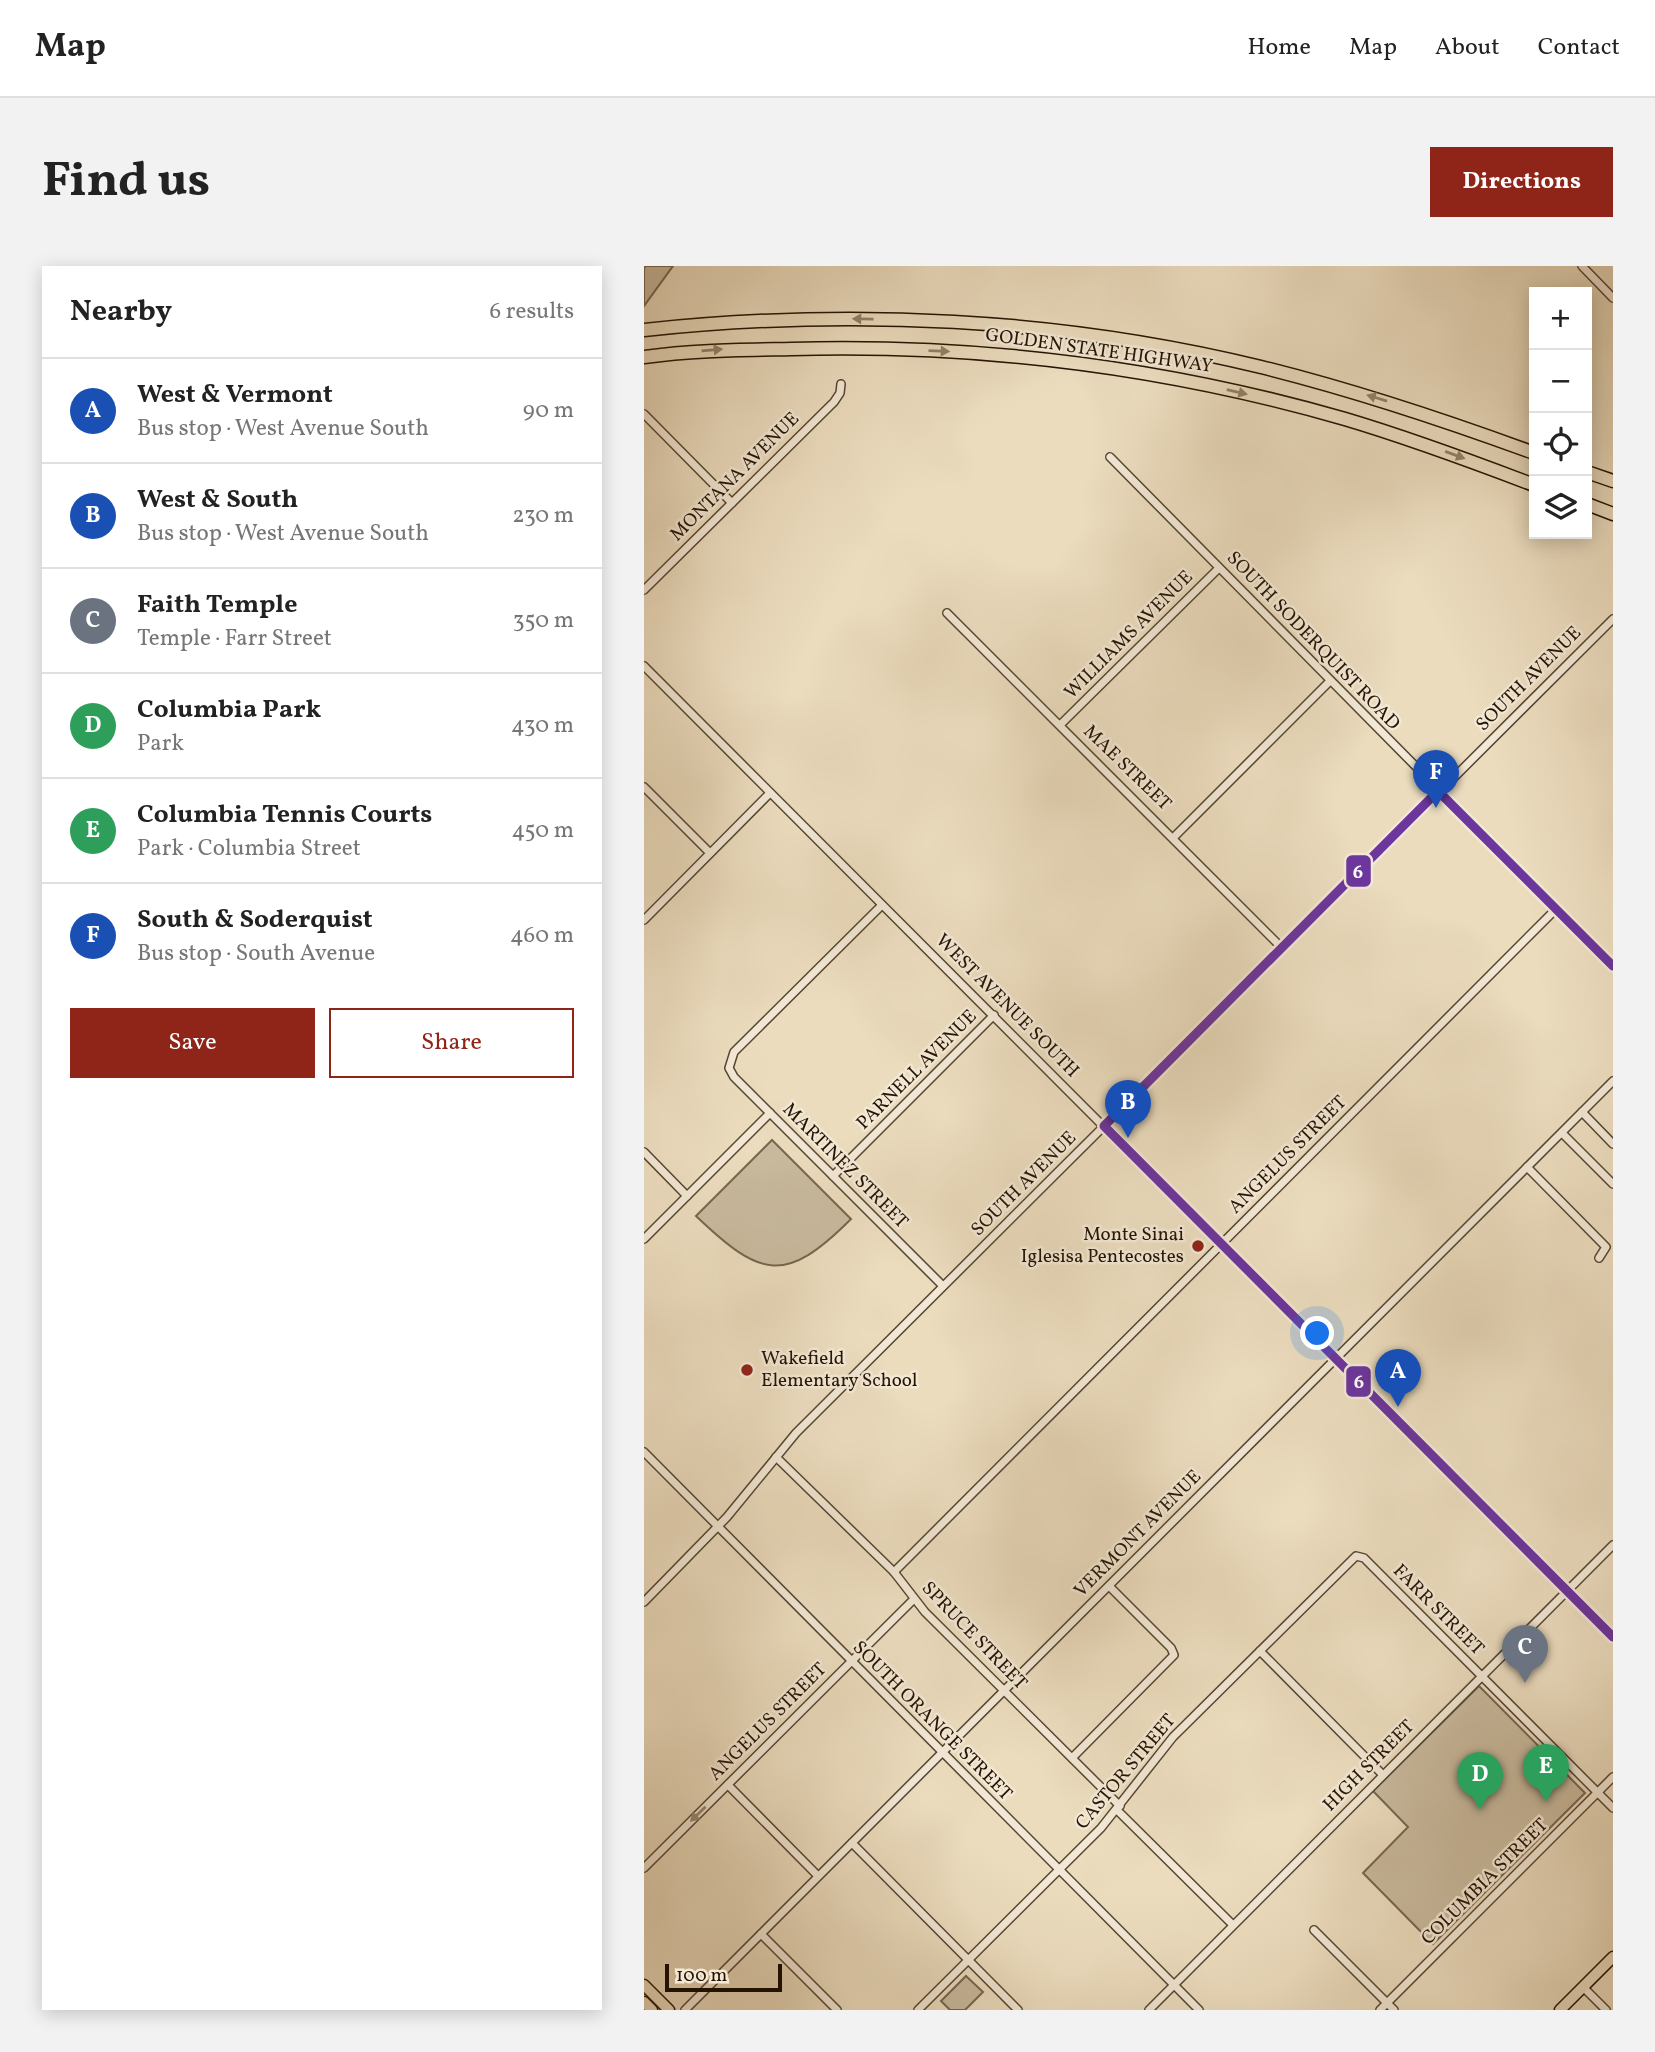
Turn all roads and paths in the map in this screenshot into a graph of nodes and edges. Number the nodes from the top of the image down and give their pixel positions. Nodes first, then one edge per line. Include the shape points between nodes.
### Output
1 (1582, 266) edge
2 (1613, 298) edge
3 (644, 330) edge
4 (644, 357) edge
5 (841, 384) dead end
6 (644, 414) edge
7 (1529, 451) edge
8 (1110, 457) dead end
9 (1592, 473) edge
10 (1613, 481) edge
11 (1529, 483) edge
12 (732, 503) junction
13 (1592, 506) edge
14 (1613, 514) edge
15 (1219, 568) junction
16 (644, 576) edge
17 (651, 583) junction
18 (644, 590) edge
19 (947, 612) dead end
20 (1613, 619) edge
21 (644, 666) edge
22 (1330, 681) junction
23 (1060, 724) junction
24 (644, 787) edge
25 (1438, 791) junction
26 (770, 793) junction
27 (1174, 837) junction
28 (710, 853) junction
29 (882, 905) junction
30 (1556, 909) junction
31 (645, 917) edge
32 (1282, 948) junction
33 (1613, 966) edge
34 (994, 1015) junction
35 (1613, 1081) edge
36 (1582, 1112) junction
37 (770, 1113) junction
38 (1104, 1126) junction
39 (1562, 1133) junction
40 (1613, 1144) edge
41 (644, 1152) edge
42 (1527, 1167) junction
43 (833, 1177) junction
44 (1613, 1184) edge
45 (687, 1196) junction
46 (644, 1239) edge
47 (1613, 1240) edge
48 (1222, 1244) junction
49 (1606, 1247) junction
50 (1599, 1258) dead end
51 (943, 1286) junction
52 (1336, 1359) junction
53 (644, 1452) edge
54 (776, 1457) junction
55 (718, 1527) junction
56 (1613, 1545) edge
57 (1359, 1555) joint
58 (894, 1572) junction
59 (1109, 1586) junction
60 (1567, 1591) junction
61 (914, 1599) junction
62 (644, 1602) edge
63 (1613, 1637) edge
64 (1260, 1651) junction
65 (851, 1662) junction
66 (1482, 1676) junction
67 (1004, 1690) junction
68 (942, 1753) junction
69 (1072, 1758) junction
70 (1383, 1774) junction
71 (1613, 1777) edge
72 (728, 1785) junction
73 (1597, 1793) junction
74 (1118, 1808) junction
75 (1613, 1808) edge
76 (852, 1843) junction
77 (644, 1868) edge
78 (1059, 1870) junction
79 (818, 1876) junction
80 (1233, 1925) junction
81 (1314, 1930) dead end
82 (761, 1934) junction
83 (1613, 1956) edge
84 (968, 1960) junction
85 (644, 1985) edge
86 (1174, 1985) junction
87 (1583, 1987) junction
88 (644, 2002) edge
89 (1387, 2003) junction
90 (652, 2010) edge
91 (669, 2010) edge
92 (685, 2010) edge
93 (837, 2010) edge
94 (918, 2010) edge
95 (1018, 2010) edge
96 (1149, 2010) edge
97 (1199, 2010) edge
98 (1380, 2010) edge
99 (1394, 2010) edge
100 (1560, 2010) edge
101 (1606, 2010) edge

1 - 2 street
7 -> 3 highway, GOLDEN STATE HIGHWAY via 1321,382 1100,337 1004,326 856,319 747,321
4 -> 11 highway, GOLDEN STATE HIGHWAY via 724,349 880,348 1007,354 1099,366 1297,406 1405,438
5 - 12 street, MONTANA AVENUE via 834,402
6 - 12 street
8 - 15 street, SOUTH SODERQUIST ROAD
9 - 10 highway
12 - 17 street, MONTANA AVENUE
13 - 14 highway
15 - 22 street, SOUTH SODERQUIST ROAD
15 - 23 street, WILLIAMS AVENUE
16 - 17 street
17 - 18 street, MONTANA AVENUE
19 - 23 street, MAE STREET
20 - 25 street, SOUTH AVENUE
21 - 26 street, WEST AVENUE SOUTH
22 - 25 street, SOUTH SODERQUIST ROAD
22 - 27 street
23 - 27 street, MAE STREET
24 - 28 street
25 - 30 street, SOUTH SODERQUIST ROAD
25 - 32 street, SOUTH AVENUE
26 - 28 street
26 - 29 street, WEST AVENUE SOUTH
27 - 32 street, MAE STREET
28 - 31 street
29 - 34 street, WEST AVENUE SOUTH
29 - 37 street, MARTINEZ STREET via 734,1052 729,1065 734,1077
30 - 33 street, SOUTH SODERQUIST ROAD
30 - 48 street, ANGELUS STREET
32 - 38 street, SOUTH AVENUE
34 - 38 street, WEST AVENUE SOUTH
34 - 43 street, PARNELL AVENUE
35 - 36 street, VERMONT AVENUE
36 - 39 street, VERMONT AVENUE
36 - 40 street
37 - 43 street, MARTINEZ STREET
37 - 45 street
38 - 48 street, WEST AVENUE SOUTH
38 - 51 street, SOUTH AVENUE
39 - 42 street, VERMONT AVENUE
39 - 44 street
41 - 45 street
42 - 49 street
42 - 52 street, VERMONT AVENUE
43 - 51 street, MARTINEZ STREET
45 - 46 street
47 - 49 street
48 - 52 street, WEST AVENUE SOUTH
48 - 58 street, ANGELUS STREET
49 - 50 street
51 - 54 street, SOUTH AVENUE
52 - 59 street, VERMONT AVENUE
52 - 60 street, WEST AVENUE SOUTH
53 - 55 street, SOUTH ORANGE STREET
54 - 55 street, SOUTH AVENUE
54 - 58 street, SPRUCE STREET
55 - 62 street, SOUTH AVENUE
55 - 65 street, SOUTH ORANGE STREET
56 - 60 street, HIGH STREET
57 - 64 street, CASTOR STREET
57 - 66 street, FARR STREET
58 - 61 street, SPRUCE STREET
59 - 67 street, VERMONT AVENUE
59 - 69 street via 1174,1655
60 - 63 street, WEST AVENUE SOUTH
60 - 66 street, HIGH STREET
61 - 65 street, ANGELUS STREET
61 - 67 street, SPRUCE STREET
64 - 70 street
64 - 74 street, CASTOR STREET via 1165,1746
65 - 68 street, SOUTH ORANGE STREET
65 - 72 street, ANGELUS STREET
66 - 70 street, HIGH STREET
66 - 73 street, FARR STREET
67 - 68 street, VERMONT AVENUE
67 - 69 street, SPRUCE STREET
68 - 76 street, VERMONT AVENUE
68 - 78 street, SOUTH ORANGE STREET
69 - 74 street, SPRUCE STREET
70 - 80 street, HIGH STREET
71 - 73 street, COLUMBIA STREET
72 -> 77 street, ANGELUS STREET
72 - 79 street
73 - 75 street, FARR STREET
73 - 89 street, COLUMBIA STREET
74 - 78 street, CASTOR STREET
74 - 80 street, SPRUCE STREET
76 - 79 street, VERMONT AVENUE
76 - 84 street
78 - 84 street, CASTOR STREET
78 - 86 street, SOUTH ORANGE STREET
79 - 82 street, VERMONT AVENUE
80 - 86 street, HIGH STREET
81 - 89 street
82 - 92 street, VERMONT AVENUE
82 - 93 street
83 - 87 main road
84 - 94 street, CASTOR STREET
84 - 95 street
85 - 91 main road
86 - 96 street, HIGH STREET
86 - 97 street, SOUTH ORANGE STREET
87 - 100 main road
87 - 101 street
88 - 90 main road
89 - 98 street, COLUMBIA STREET
89 - 99 street

